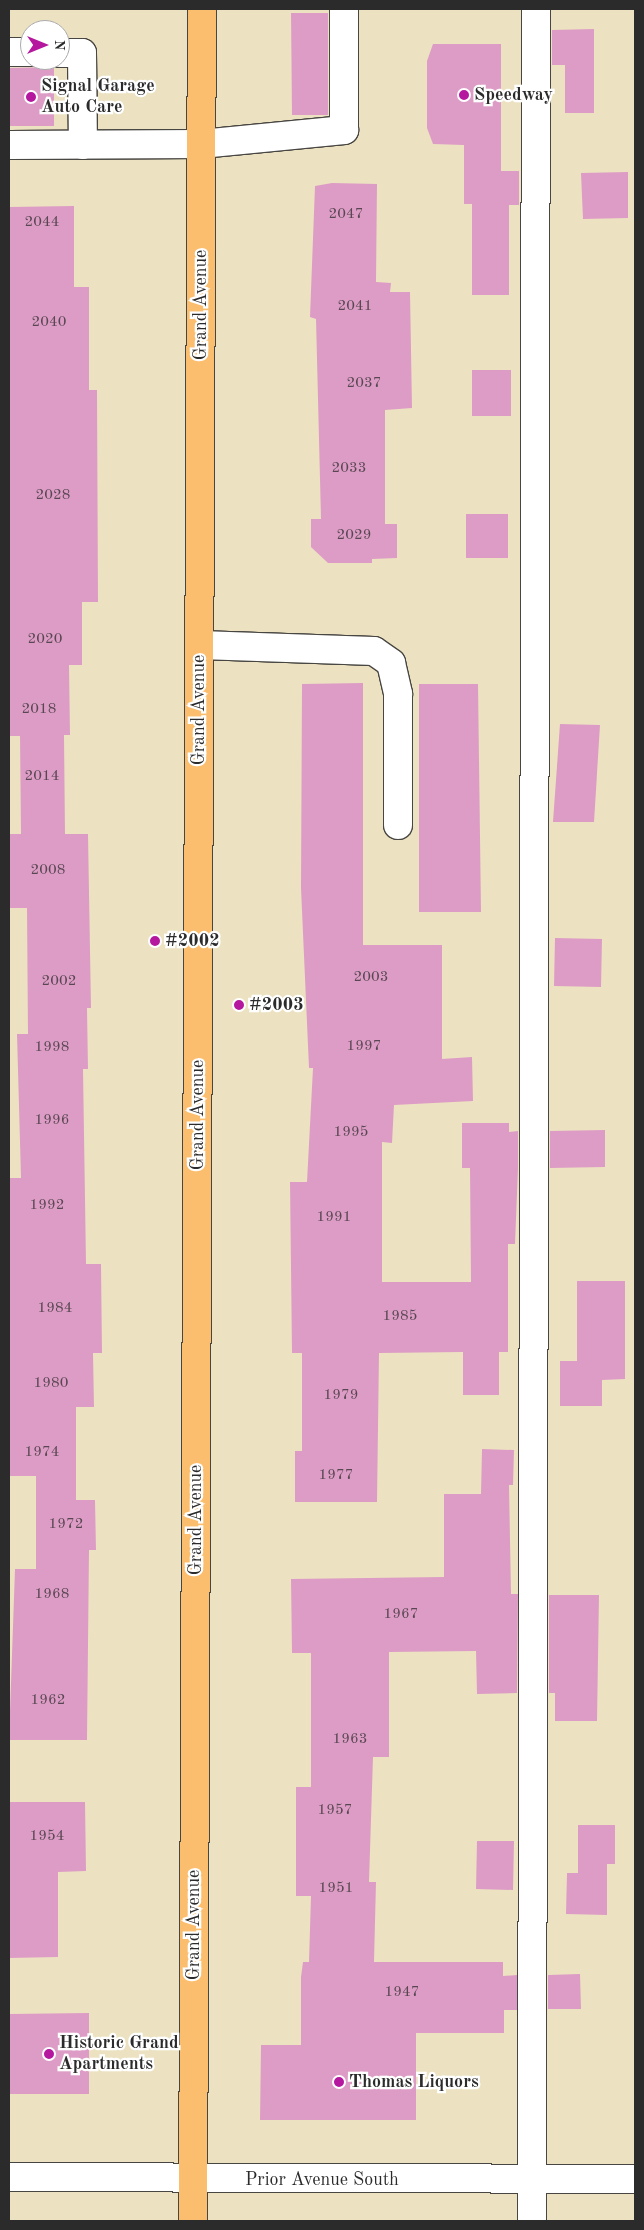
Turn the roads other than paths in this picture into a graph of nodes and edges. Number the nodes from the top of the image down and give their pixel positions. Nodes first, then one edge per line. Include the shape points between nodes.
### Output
1 (202, 9) edge
2 (344, 9) edge
3 (536, 9) edge
4 (70, 53) edge
5 (201, 144) junction
6 (9, 145) edge
7 (83, 145) junction
8 (200, 645) junction
9 (398, 825) dead end
10 (9, 2177) edge
11 (532, 2179) junction
12 (635, 2179) edge
13 (193, 2180) junction
14 (193, 2221) edge
15 (532, 2221) edge

1 - 5 main road, Grand Avenue
2 - 5 street via 344,130
3 - 11 street
4 - 7 street via 82,53
5 - 7 street
5 - 8 main road, Grand Avenue
6 - 7 street
8 - 9 street via 374,651 391,663 398,694
8 - 13 main road, Grand Avenue
10 - 13 street, Prior Avenue South
11 - 12 street, Prior Avenue South
11 - 13 street, Prior Avenue South
11 - 15 street
13 - 14 main road, Grand Avenue

